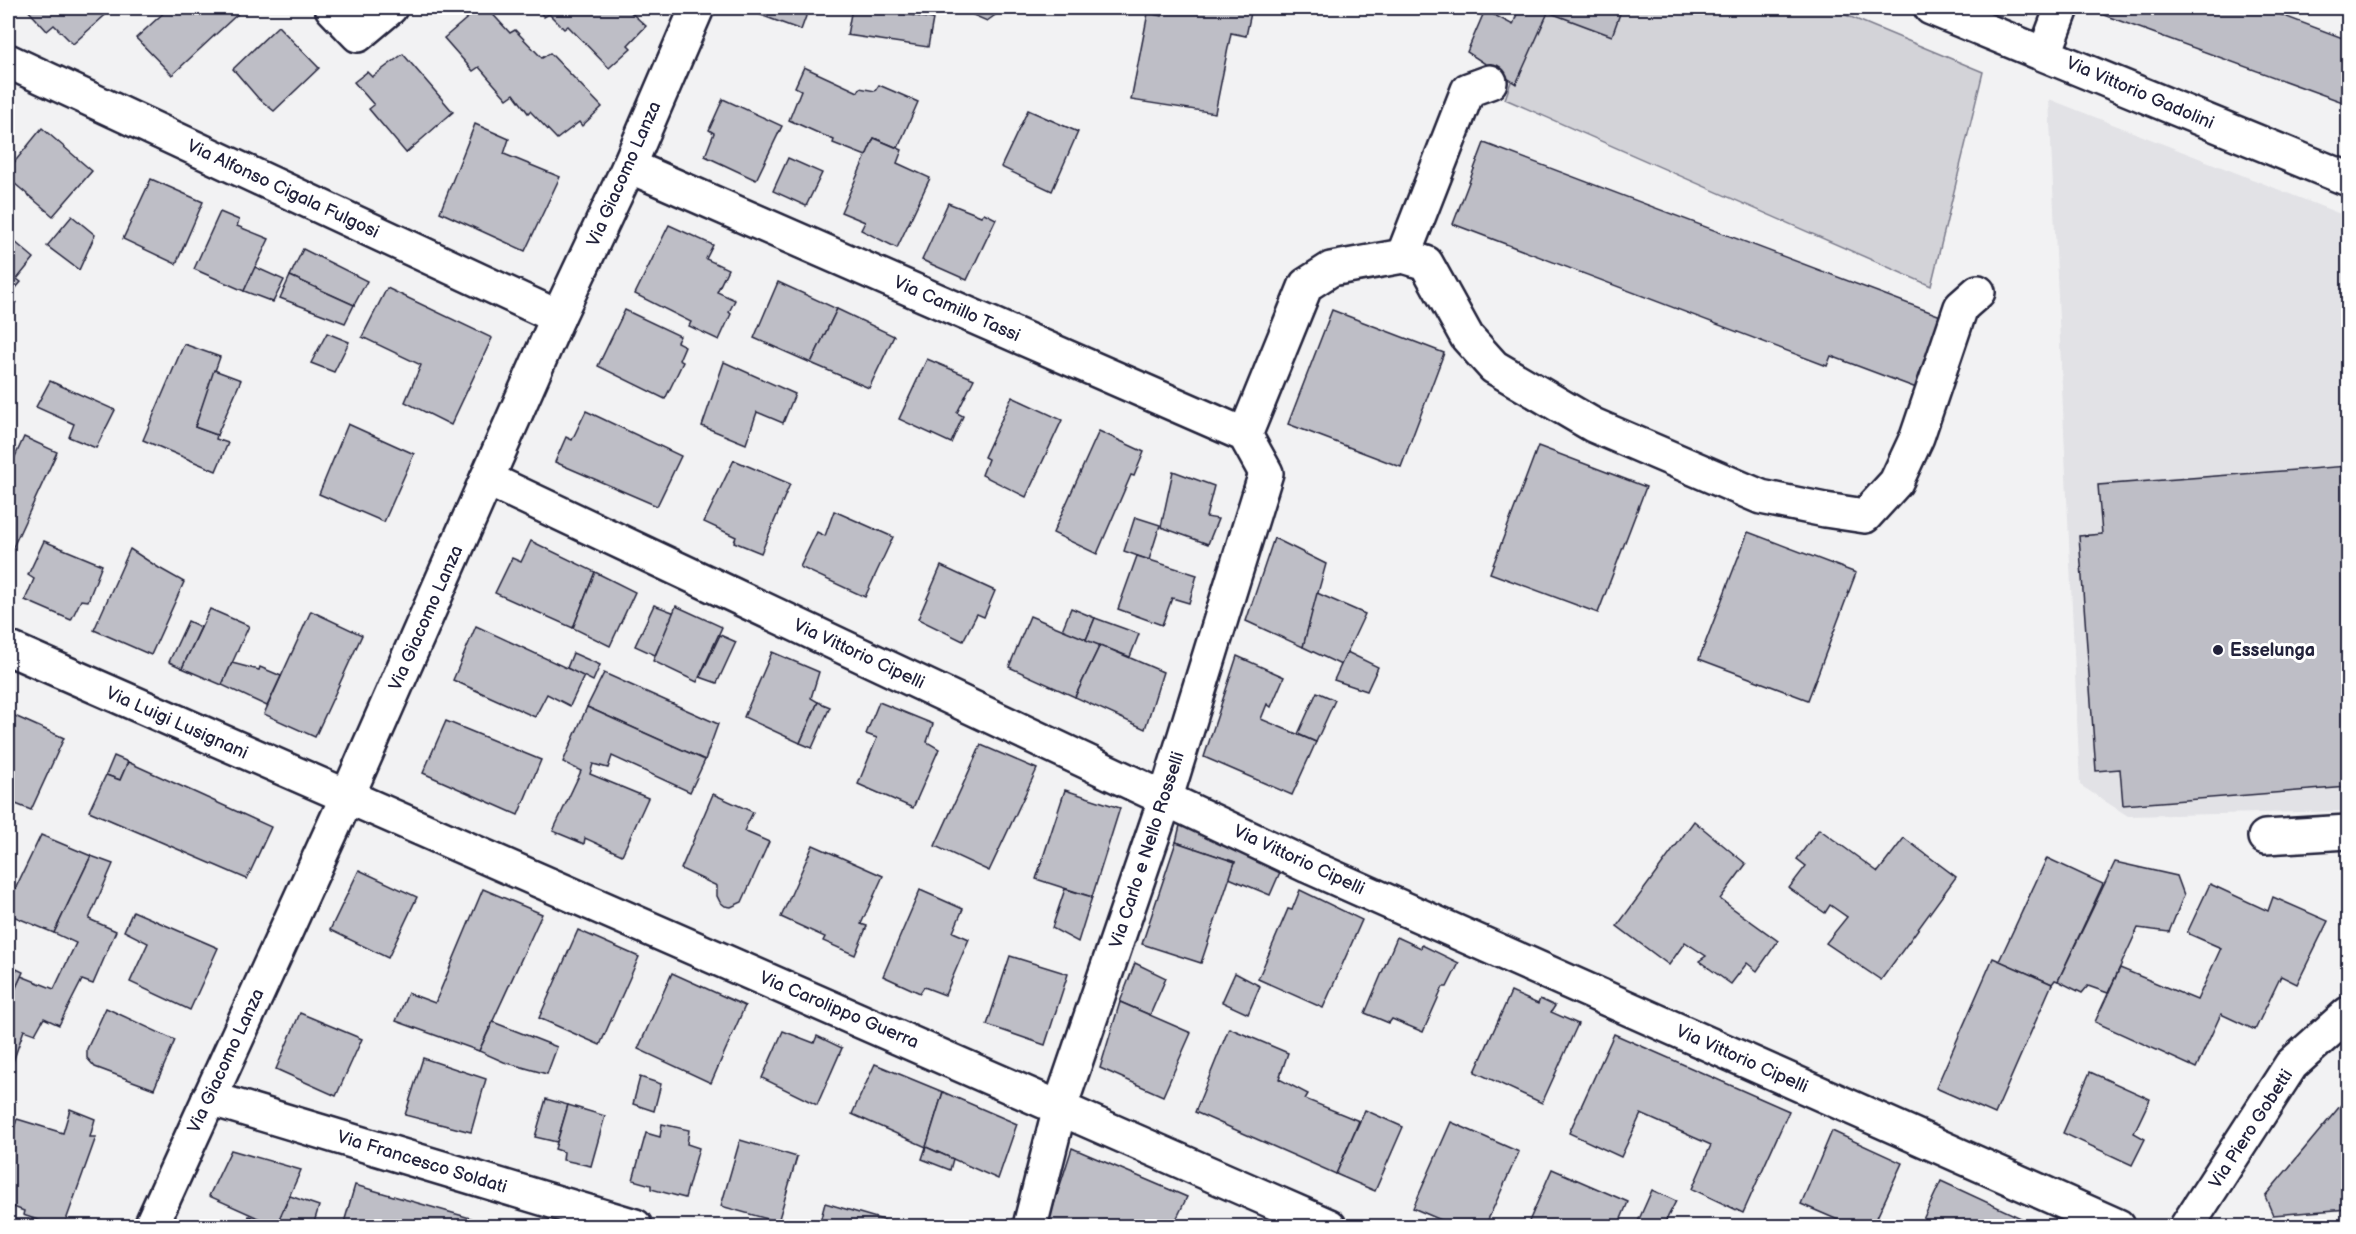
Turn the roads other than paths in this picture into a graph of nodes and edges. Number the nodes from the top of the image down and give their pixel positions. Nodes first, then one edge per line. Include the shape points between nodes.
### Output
1 (332, 8) edge
2 (390, 8) edge
3 (697, 8) edge
4 (1931, 8) edge
5 (2062, 8) edge
6 (2045, 53) junction
7 (8, 61) edge
8 (1490, 82) dead end
9 (629, 166) junction
10 (2349, 179) edge
11 (1403, 256) junction
12 (1978, 292) dead end
13 (558, 317) junction
14 (1245, 435) junction
15 (487, 479) junction
16 (8, 648) edge
17 (347, 797) junction
18 (1166, 797) junction
19 (2349, 832) edge
20 (2265, 837) dead end
21 (2349, 1014) edge
22 (209, 1098) junction
23 (1060, 1107) junction
24 (151, 1227) edge
25 (635, 1227) edge
26 (1030, 1227) edge
27 (1329, 1227) edge
28 (2118, 1227) edge
29 (2187, 1227) edge

1 - 2 street via 358,35
3 - 9 street, Via Giacomo Lanza
4 - 6 street, Via Vittorio Gadolini
5 - 6 street
6 - 10 street, Via Vittorio Gadolini
7 - 13 street, Via Alfonso Cigala Fulgosi
8 - 11 street via 1468,90
9 - 13 street, Via Giacomo Lanza
9 - 14 street, Via Camillo Tassi
11 - 12 street via 1426,263 1467,336 1494,367 1593,425 1761,497 1865,516 1896,482 1917,437 1961,307
11 - 14 street via 1331,269 1306,285
13 - 15 street, Via Giacomo Lanza
14 - 18 street, Via Carlo e Nello Rosselli via 1266,473
15 - 17 street, Via Giacomo Lanza
15 - 18 street, Via Vittorio Cipelli
16 - 17 street, Via Luigi Lusignani
17 - 22 street, Via Giacomo Lanza
17 - 23 street, Via Carolippo Guerra
18 - 23 street, Via Carlo e Nello Rosselli
18 - 28 street, Via Vittorio Cipelli via 1308,866
19 - 20 street
21 - 29 street, Via Piero Gobetti via 2291,1065
22 - 24 street, Via Giacomo Lanza
22 - 25 street, Via Francesco Soldati
23 - 26 street, Via Carlo e Nello Rosselli
23 - 27 street, Via Carolippo Guerra

